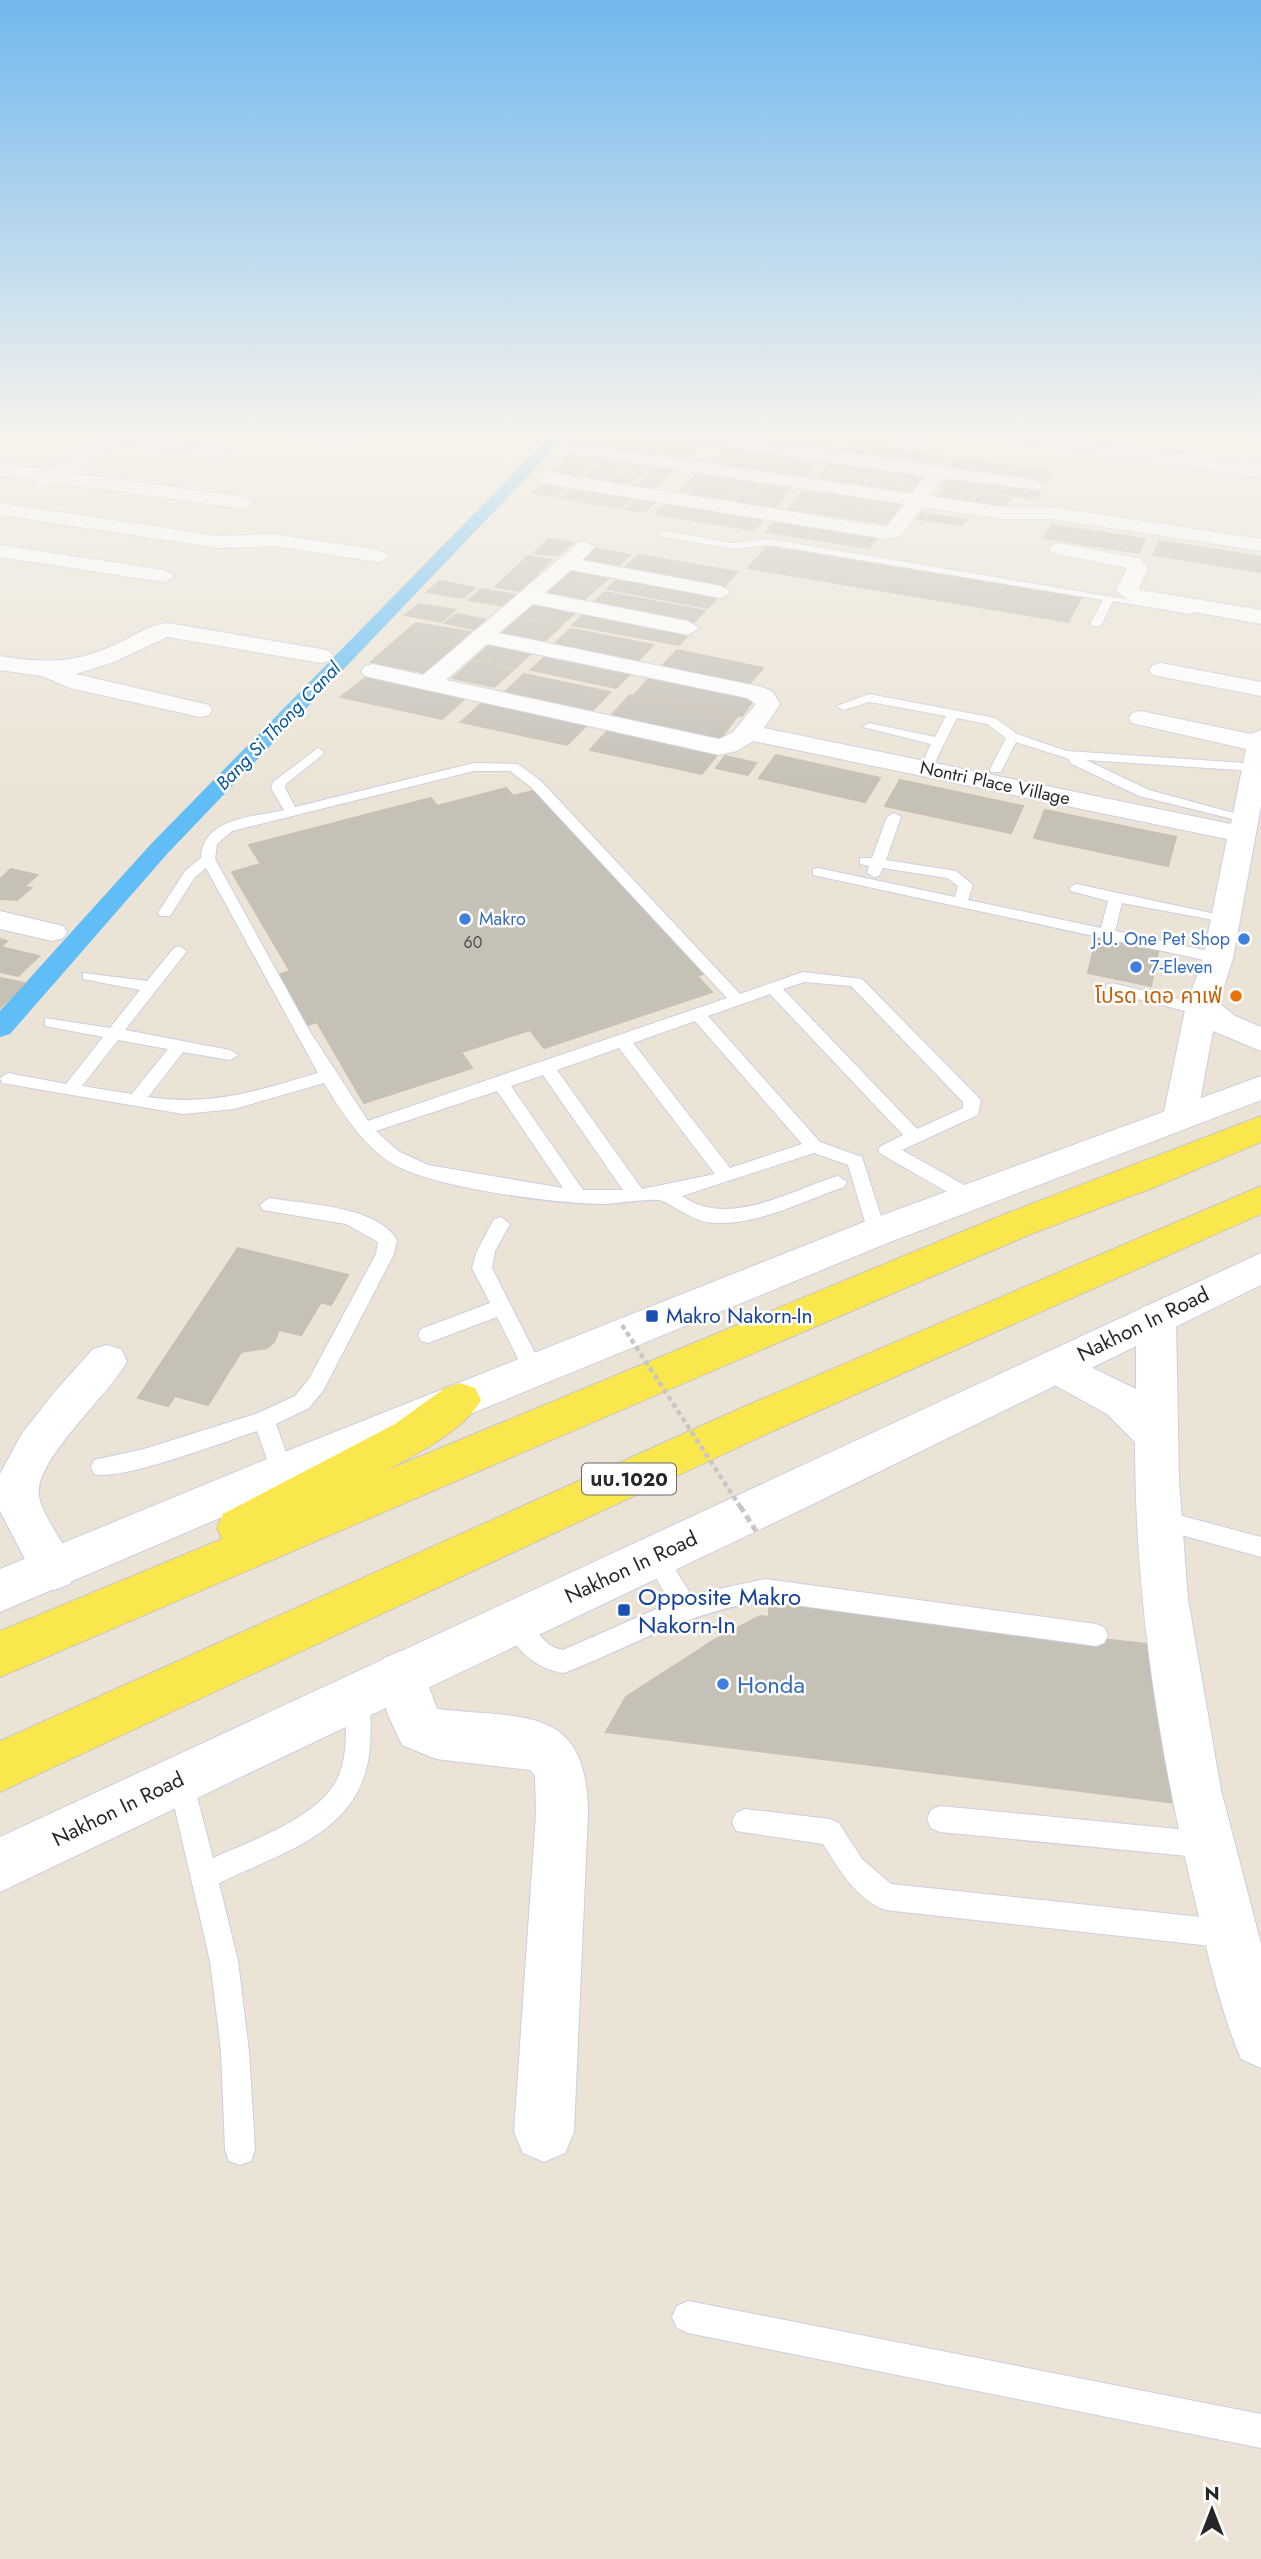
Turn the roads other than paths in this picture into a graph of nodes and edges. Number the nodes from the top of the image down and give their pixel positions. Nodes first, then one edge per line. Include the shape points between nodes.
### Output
1 (335, 549) edge
2 (582, 549) edge
3 (814, 549) edge
4 (1061, 549) edge
5 (0, 551) edge
6 (379, 556) dead end
7 (566, 563) junction
8 (164, 576) dead end
9 (721, 592) dead end
10 (527, 596) junction
11 (1109, 598) junction
12 (1261, 619) edge
13 (1097, 624) dead end
14 (688, 628) dead end
15 (482, 636) junction
16 (321, 656) dead end
17 (0, 663) edge
18 (1161, 670) dead end
19 (51, 671) junction
20 (373, 671) dead end
21 (428, 683) junction
22 (1261, 689) edge
23 (843, 706) dead end
24 (200, 710) dead end
25 (953, 713) junction
26 (878, 714) junction
27 (1141, 718) dead end
28 (748, 732) junction
29 (1013, 737) junction
30 (861, 739) dead end
31 (939, 742) junction
32 (1258, 750) edge
33 (318, 752) dead end
34 (1065, 755) junction
35 (930, 759) dead end
36 (996, 768) dead end
37 (291, 811) junction
38 (894, 817) dead end
39 (1243, 826) junction
40 (208, 859) junction
41 (872, 862) junction
42 (818, 872) dead end
43 (869, 883) junction
44 (1076, 888) dead end
45 (1116, 899) junction
46 (960, 902) junction
47 (166, 913) dead end
48 (0, 920) edge
49 (1225, 920) junction
50 (52, 932) dead end
51 (1107, 934) junction
52 (179, 951) dead end
53 (1218, 958) junction
54 (89, 976) dead end
55 (151, 987) junction
56 (773, 988) junction
57 (1112, 988) dead end
58 (738, 1001) junction
59 (1202, 1008) junction
60 (698, 1015) junction
61 (51, 1022) dead end
62 (113, 1034) junction
63 (1261, 1040) edge
64 (623, 1042) junction
65 (178, 1047) junction
66 (230, 1055) dead end
67 (547, 1068) junction
68 (328, 1076) junction
69 (8, 1079) dead end
70 (501, 1084) junction
71 (1261, 1087) edge
72 (70, 1090) junction
73 (136, 1101) junction
74 (1180, 1117) junction
75 (365, 1128) junction
76 (1261, 1128) edge
77 (914, 1136) junction
78 (814, 1146) junction
79 (725, 1174) junction
80 (838, 1182) dead end
81 (665, 1193) junction
82 (577, 1195) junction
83 (636, 1195) junction
84 (969, 1196) junction
85 (1261, 1199) edge
86 (270, 1205) dead end
87 (501, 1224) dead end
88 (877, 1231) junction
89 (1261, 1268) edge
90 (501, 1307) junction
91 (1156, 1318) junction
92 (428, 1335) dead end
93 (107, 1361) dead end
94 (1056, 1366) junction
95 (534, 1371) junction
96 (460, 1400) junction
97 (264, 1420) junction
98 (1158, 1437) junction
99 (102, 1467) dead end
100 (282, 1472) junction
101 (1160, 1520) junction
102 (1261, 1547) edge
103 (655, 1556) junction
104 (54, 1569) junction
105 (0, 1591) edge
106 (144, 1591) junction
107 (686, 1608) junction
108 (514, 1621) junction
109 (1096, 1635) dead end
110 (0, 1654) edge
111 (401, 1674) junction
112 (356, 1696) junction
113 (0, 1767) edge
114 (181, 1779) junction
115 (940, 1819) dead end
116 (745, 1822) dead end
117 (1209, 1845) junction
118 (0, 1865) edge
119 (206, 1875) junction
120 (1229, 1934) junction
121 (1261, 2039) edge
122 (544, 2132) dead end
123 (240, 2150) dead end
124 (688, 2317) dead end
125 (1261, 2431) edge

1 - 6 street
2 - 7 street
3 - 11 lane
4 - 12 street via 1135,563 1138,568 1126,590 1135,595
5 - 8 street
7 - 9 street
7 - 10 street
10 - 14 street
10 - 15 street
11 - 12 lane
11 - 13 lane
15 - 21 street
15 - 28 street via 754,692 768,704
16 - 19 street via 156,631 115,654
17 - 19 street
18 - 22 street
19 - 24 street via 78,683
20 - 21 street
21 - 28 street via 719,747 733,746
23 - 26 lane via 869,698
25 - 26 lane
25 - 29 lane via 991,721
25 - 31 lane
26 - 30 lane
26 - 31 lane
27 - 32 street
28 - 39 street, Nontri Place Village
29 - 34 lane
29 - 36 lane
31 - 35 lane
32 - 34 lane
32 - 39 street
33 - 37 lane via 280,782 278,789
34 - 39 lane via 1144,793
37 - 40 lane via 218,832 207,847
37 - 58 lane via 474,767 513,767 536,783
38 - 41 lane
39 - 49 street
40 - 47 lane via 190,874
40 - 68 lane via 274,987
41 - 43 lane
41 - 46 lane via 951,874 966,885
42 - 43 lane
43 - 46 lane
44 - 45 lane
45 - 49 lane
45 - 51 lane
46 - 51 lane
48 - 50 street
49 - 53 street
51 - 53 lane
52 - 55 lane
53 - 59 street
54 - 55 lane
55 - 62 lane
56 - 58 lane
56 - 77 lane
56 - 77 lane via 803,977 856,982 972,1101 972,1111
57 - 59 lane
58 - 60 lane
59 - 63 street
59 - 74 street
60 - 64 lane
60 - 78 lane
61 - 62 lane
62 - 65 lane
62 - 72 lane
64 - 67 lane
64 - 79 lane
65 - 66 lane
65 - 73 lane
67 - 70 lane
67 - 83 lane
68 - 73 lane via 209,1107
68 - 75 lane
69 - 72 lane
70 - 75 lane
70 - 82 lane
71 - 74 street
72 - 73 lane
74 - 84 street
75 - 82 lane via 408,1164 518,1189
76 - 106 main road via 1018,1224
77 - 84 lane via 887,1150
78 - 79 lane
78 - 88 lane via 856,1161
79 - 81 lane
80 - 81 lane via 740,1214 713,1217 692,1211
81 - 83 lane
82 - 83 lane
84 - 88 street
85 - 113 main road, นบ.1020 via 757,1420
86 - 97 lane via 365,1223 388,1240 385,1254 316,1385 302,1402
87 - 90 lane via 482,1268
88 - 95 street
89 - 91 street, Nakhon In Road
90 - 92 lane
90 - 95 lane
91 - 94 street, Nakhon In Road
91 - 98 street
93 - 104 street via 39,1445 16,1482 16,1496
94 - 98 street via 1122,1402
94 - 103 street, Nakhon In Road
95 - 96 street
96 - 100 street
96 - 106 main road via 410,1437 234,1531
97 - 99 lane
97 - 100 lane
98 - 101 street
100 - 104 street
101 - 102 lane
101 - 117 street via 1171,1638
103 - 107 lane
103 - 108 street, Nakhon In Road
104 - 105 street
106 - 110 main road
107 - 108 lane via 564,1662 539,1655
107 - 109 lane via 740,1592 765,1590
108 - 111 street, Nakhon In Road
111 - 112 street, Nakhon In Road
111 - 122 street via 420,1728 436,1734 538,1746 552,1753 558,1765 562,1813
112 - 114 street, Nakhon In Road
112 - 119 lane via 358,1750 336,1804 316,1820
114 - 118 street, Nakhon In Road
114 - 119 lane
115 - 117 lane
116 - 120 lane via 830,1832 853,1868 885,1897
117 - 120 street
119 - 123 lane via 224,1961
120 - 121 street
124 - 125 lane

